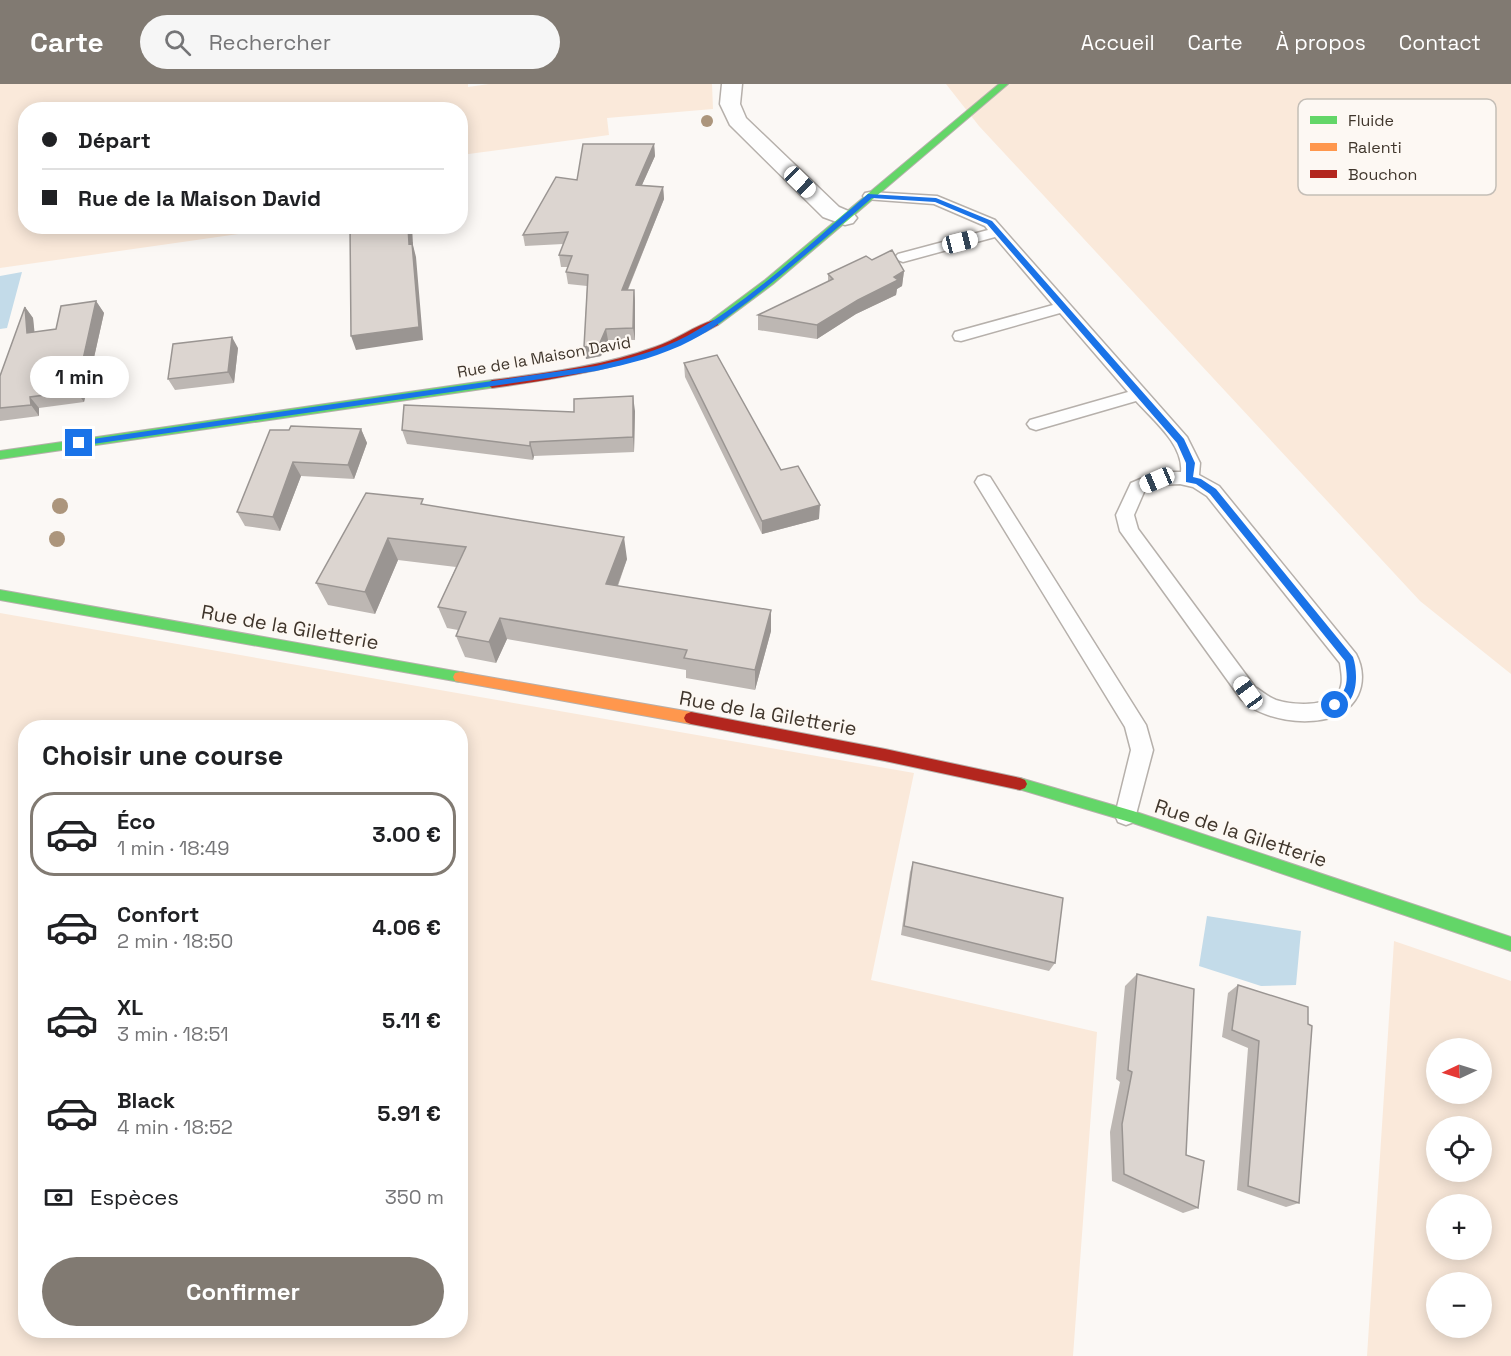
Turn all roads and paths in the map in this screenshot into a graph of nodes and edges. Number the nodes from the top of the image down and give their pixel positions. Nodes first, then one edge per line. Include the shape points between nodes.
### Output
1 (732, 84) edge
2 (1004, 84) edge
3 (870, 196) junction
4 (845, 218) junction
5 (998, 232) junction
6 (903, 257) dead end
7 (1064, 307) junction
8 (961, 336) dead end
9 (1141, 394) junction
10 (1036, 424) dead end
11 (0, 455) edge
12 (1189, 480) junction
13 (984, 482) dead end
14 (0, 594) edge
15 (1126, 815) junction
16 (1511, 944) edge

1 - 4 street via 730,104 737,121 831,212
2 - 3 street, Rue de la Maison David
3 - 4 street, Rue de la Maison David
3 - 5 lane via 936,200 990,223
4 - 11 street, Rue de la Maison David via 717,321 690,338 628,362
5 - 6 lane
5 - 7 lane
7 - 8 lane
7 - 9 lane
9 - 10 lane
9 - 12 lane via 1181,441 1191,463
12 - 12 lane via 1157,480 1137,488 1125,515 1129,531 1248,693 1267,706 1302,714 1324,711 1346,698 1353,680 1349,660 1213,491
13 - 15 lane via 1135,725 1142,750
14 - 15 street, Rue de la Giletterie via 885,754 1037,788
15 - 16 street, Rue de la Giletterie

